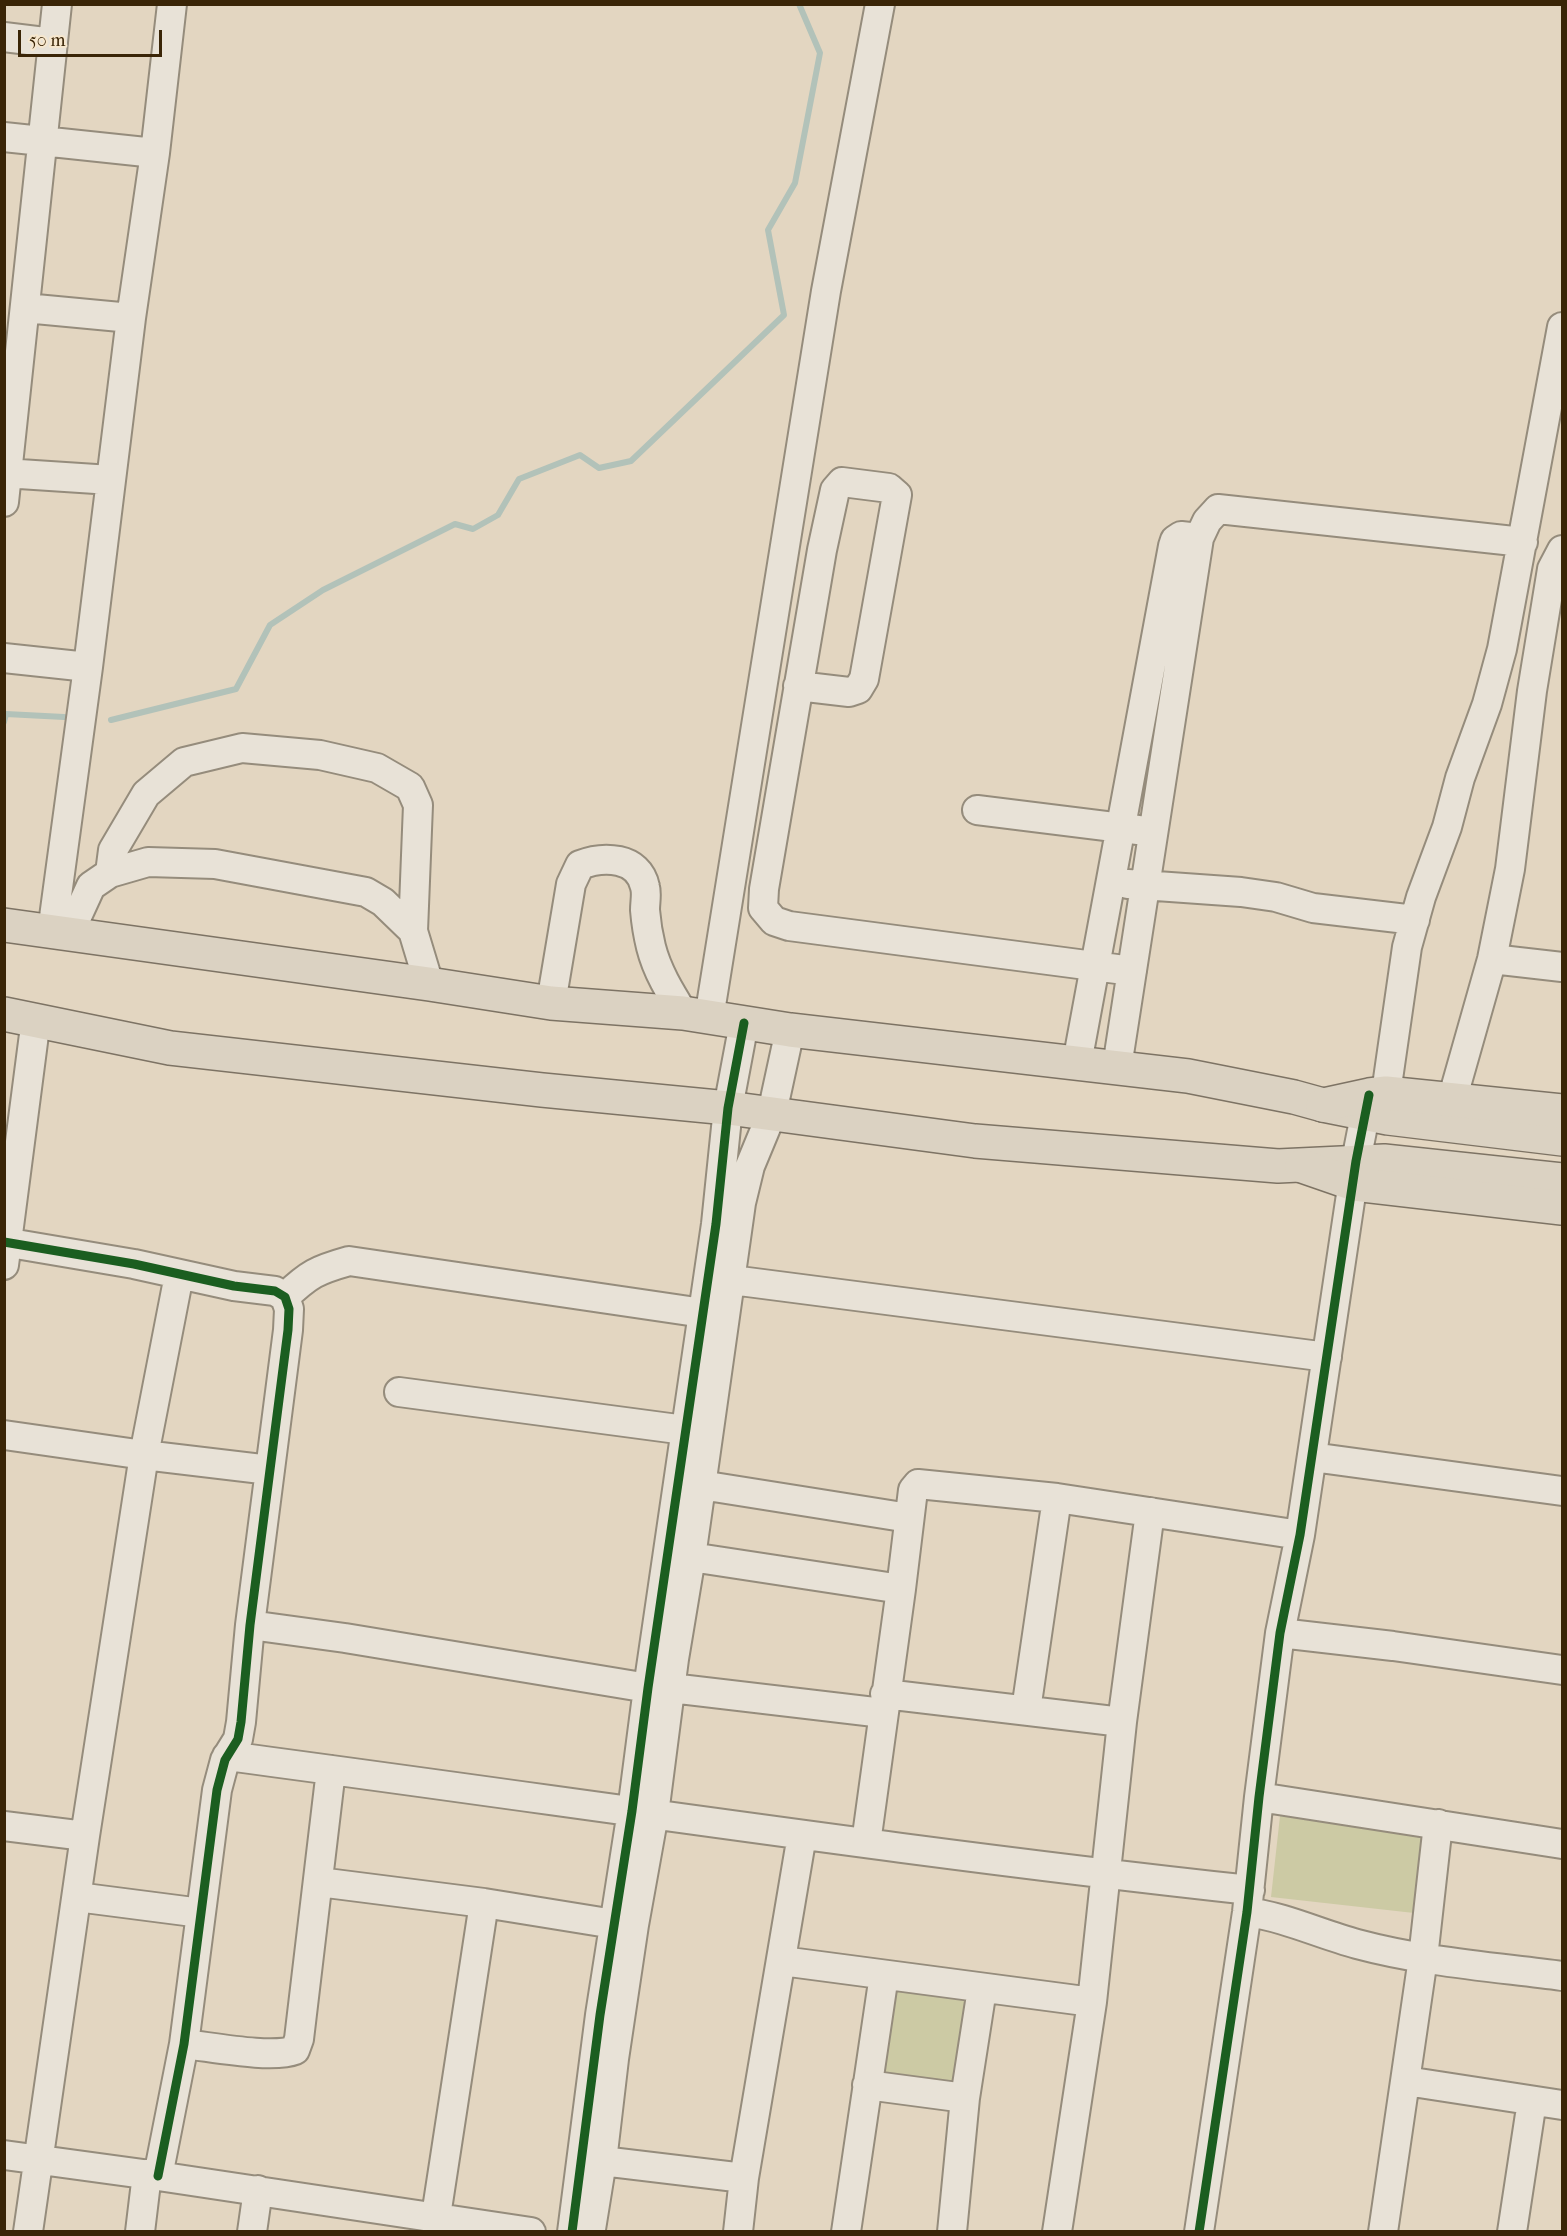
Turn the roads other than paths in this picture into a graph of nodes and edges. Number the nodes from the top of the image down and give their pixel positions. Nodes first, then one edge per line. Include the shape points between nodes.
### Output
1 (57, 4) edge
2 (172, 4) edge
3 (880, 4) edge
4 (4, 37) edge
5 (53, 43) junction
6 (4, 138) edge
7 (43, 142) junction
8 (155, 153) junction
9 (25, 308) junction
10 (131, 318) junction
11 (1563, 327) edge
12 (12, 358) edge
13 (6, 473) edge
14 (111, 480) junction
15 (4, 502) edge
16 (1199, 538) junction
17 (1523, 542) junction
18 (1563, 550) edge
19 (4, 658) edge
20 (88, 667) junction
21 (798, 686) junction
22 (976, 810) dead end
23 (1121, 827) junction
24 (1153, 832) junction
25 (110, 873) junction
26 (1111, 883) junction
27 (1145, 884) junction
28 (1415, 920) junction
29 (4, 925) edge
30 (413, 931) junction
31 (60, 933) junction
32 (1492, 959) junction
33 (1096, 966) junction
34 (1563, 967) edge
35 (1132, 971) junction
36 (429, 984) junction
37 (551, 1003) junction
38 (4, 1014) edge
39 (696, 1016) junction
40 (36, 1019) junction
41 (744, 1023) junction
42 (790, 1030) junction
43 (1077, 1063) junction
44 (1117, 1067) junction
45 (1373, 1100) junction
46 (1452, 1100) junction
47 (728, 1108) junction
48 (1563, 1110) edge
49 (772, 1113) junction
50 (1563, 1138) edge
51 (1355, 1173) junction
52 (1563, 1180) edge
53 (1563, 1208) edge
54 (6, 1250) edge
55 (179, 1275) junction
56 (732, 1280) junction
57 (285, 1297) junction
58 (703, 1313) junction
59 (1327, 1357) junction
60 (399, 1392) dead end
61 (685, 1430) junction
62 (4, 1435) edge
63 (144, 1455) junction
64 (1312, 1457) junction
65 (270, 1470) junction
66 (701, 1485) junction
67 (1563, 1491) edge
68 (1057, 1498) junction
69 (1150, 1512) junction
70 (909, 1518) junction
71 (1300, 1535) junction
72 (691, 1557) junction
73 (901, 1589) junction
74 (250, 1625) junction
75 (1281, 1633) junction
76 (1563, 1670) edge
77 (659, 1688) junction
78 (884, 1703) junction
79 (1026, 1710) junction
80 (1122, 1722) junction
81 (227, 1756) junction
82 (331, 1770) junction
83 (1259, 1797) junction
84 (643, 1813) junction
85 (1438, 1824) junction
86 (4, 1826) edge
87 (802, 1835) junction
88 (85, 1836) junction
89 (866, 1843) junction
90 (1563, 1844) edge
91 (1105, 1874) junction
92 (319, 1882) junction
93 (77, 1898) junction
94 (1248, 1901) junction
95 (484, 1903) junction
96 (201, 1913) junction
97 (614, 1924) junction
98 (1423, 1958) junction
99 (782, 1961) junction
100 (884, 1975) junction
101 (1563, 1976) edge
102 (982, 1989) junction
103 (1092, 2002) junction
104 (184, 2044) junction
105 (1406, 2081) junction
106 (867, 2085) junction
107 (965, 2098) junction
108 (1532, 2101) junction
109 (1563, 2105) edge
110 (4, 2155) edge
111 (39, 2160) junction
112 (602, 2161) junction
113 (153, 2175) junction
114 (744, 2178) junction
115 (258, 2190) junction
116 (436, 2216) junction
117 (28, 2232) edge
118 (140, 2232) edge
119 (252, 2232) edge
120 (531, 2232) edge
121 (572, 2232) edge
122 (591, 2232) edge
123 (738, 2232) edge
124 (846, 2232) edge
125 (952, 2232) edge
126 (1057, 2232) edge
127 (1199, 2232) edge
128 (1383, 2232) edge
129 (1512, 2232) edge

1 - 5 street
2 - 8 street
3 - 39 street
4 - 5 street
5 - 7 street
6 - 7 street
7 - 8 street
7 - 9 street
8 - 10 street
9 - 10 street
9 - 12 street
10 - 14 street
11 - 17 street
12 - 13 street
13 - 14 street
13 - 15 street
14 - 20 street
16 - 17 street via 1218,509
16 - 23 street via 1181,536 1173,546
16 - 24 street
17 - 28 street via 1488,704
18 - 32 street via 1552,568 1510,869
19 - 20 street
20 - 31 street
21 - 21 street via 835,489 842,482 888,488 897,495 864,679 858,689 849,692
21 - 33 street via 764,889 763,908 774,921
22 - 23 street
23 - 24 street
23 - 26 street
24 - 27 street
25 - 30 street via 148,862 215,864 366,892 383,902
25 - 30 street via 112,850 146,794 184,762 242,748 320,755 377,768 410,787 418,805
25 - 31 street via 91,886
26 - 27 street
26 - 33 street
27 - 28 street via 1241,892 1313,908
27 - 35 street
28 - 45 street
29 - 31 main road
30 - 36 street
31 - 36 main road
32 - 34 street
32 - 46 street
33 - 35 street
33 - 43 street
35 - 44 street
36 - 37 main road
37 - 39 main road
37 - 39 street via 571,884 580,865 595,859 611,859 630,864 638,873 645,886 651,948 660,974
38 - 40 main road
39 - 41 main road
40 - 47 main road via 170,1048
40 - 54 street
41 - 42 main road
41 - 47 street
42 - 43 main road
42 - 49 street
43 - 44 main road
44 - 45 main road via 1218,1081 1323,1106
45 - 46 main road
45 - 50 main road via 1388,1119
45 - 51 street
46 - 48 main road
47 - 49 main road
47 - 58 street
49 - 51 main road via 986,1142
49 - 56 street via 750,1166 741,1203
51 - 52 main road via 1384,1161
51 - 53 main road
51 - 59 street
54 - 55 street via 134,1264
55 - 57 street via 275,1291
55 - 63 street
56 - 59 street
56 - 66 street
57 - 58 street via 320,1269 349,1261
57 - 65 street via 288,1330
58 - 61 street
59 - 64 street
60 - 61 street
61 - 77 street
62 - 63 street
63 - 65 street
63 - 88 street
64 - 67 street
64 - 71 street
65 - 74 street
66 - 70 street
66 - 72 street
68 - 69 street
68 - 70 street via 918,1484 913,1490
68 - 79 street
69 - 71 street
69 - 80 street
70 - 73 street
71 - 75 street
72 - 73 street
72 - 77 street
73 - 78 street
74 - 77 street
74 - 81 street via 238,1739
75 - 76 street
75 - 83 street
77 - 78 street
77 - 84 street
78 - 79 street
78 - 89 street
79 - 80 street
80 - 91 street
81 - 82 street
81 - 96 street via 217,1790
82 - 84 street
82 - 92 street
83 - 85 street
83 - 94 street
84 - 87 street
84 - 97 street
84 - 112 street
85 - 90 street
85 - 98 street
86 - 88 street
87 - 89 street
87 - 99 street
88 - 93 street
89 - 91 street
91 - 94 street
91 - 103 street
92 - 95 street
92 - 104 street via 295,2050 268,2054
93 - 96 street
93 - 111 street
94 - 98 street via 1272,1915 1358,1944
94 - 127 street
95 - 97 street
95 - 116 street
96 - 104 street
97 - 121 street
98 - 101 street
98 - 105 street
99 - 100 street
99 - 114 street
100 - 102 street
100 - 106 street
102 - 103 street
102 - 107 street
103 - 126 street
104 - 113 street
105 - 108 street
105 - 128 street
106 - 107 street
106 - 124 street
107 - 125 street
108 - 109 street
108 - 129 street
110 - 111 street
111 - 113 street
111 - 117 street
112 - 114 street
112 - 122 street
113 - 115 street
113 - 118 street
114 - 123 street
115 - 116 street
115 - 119 street
116 - 120 street

